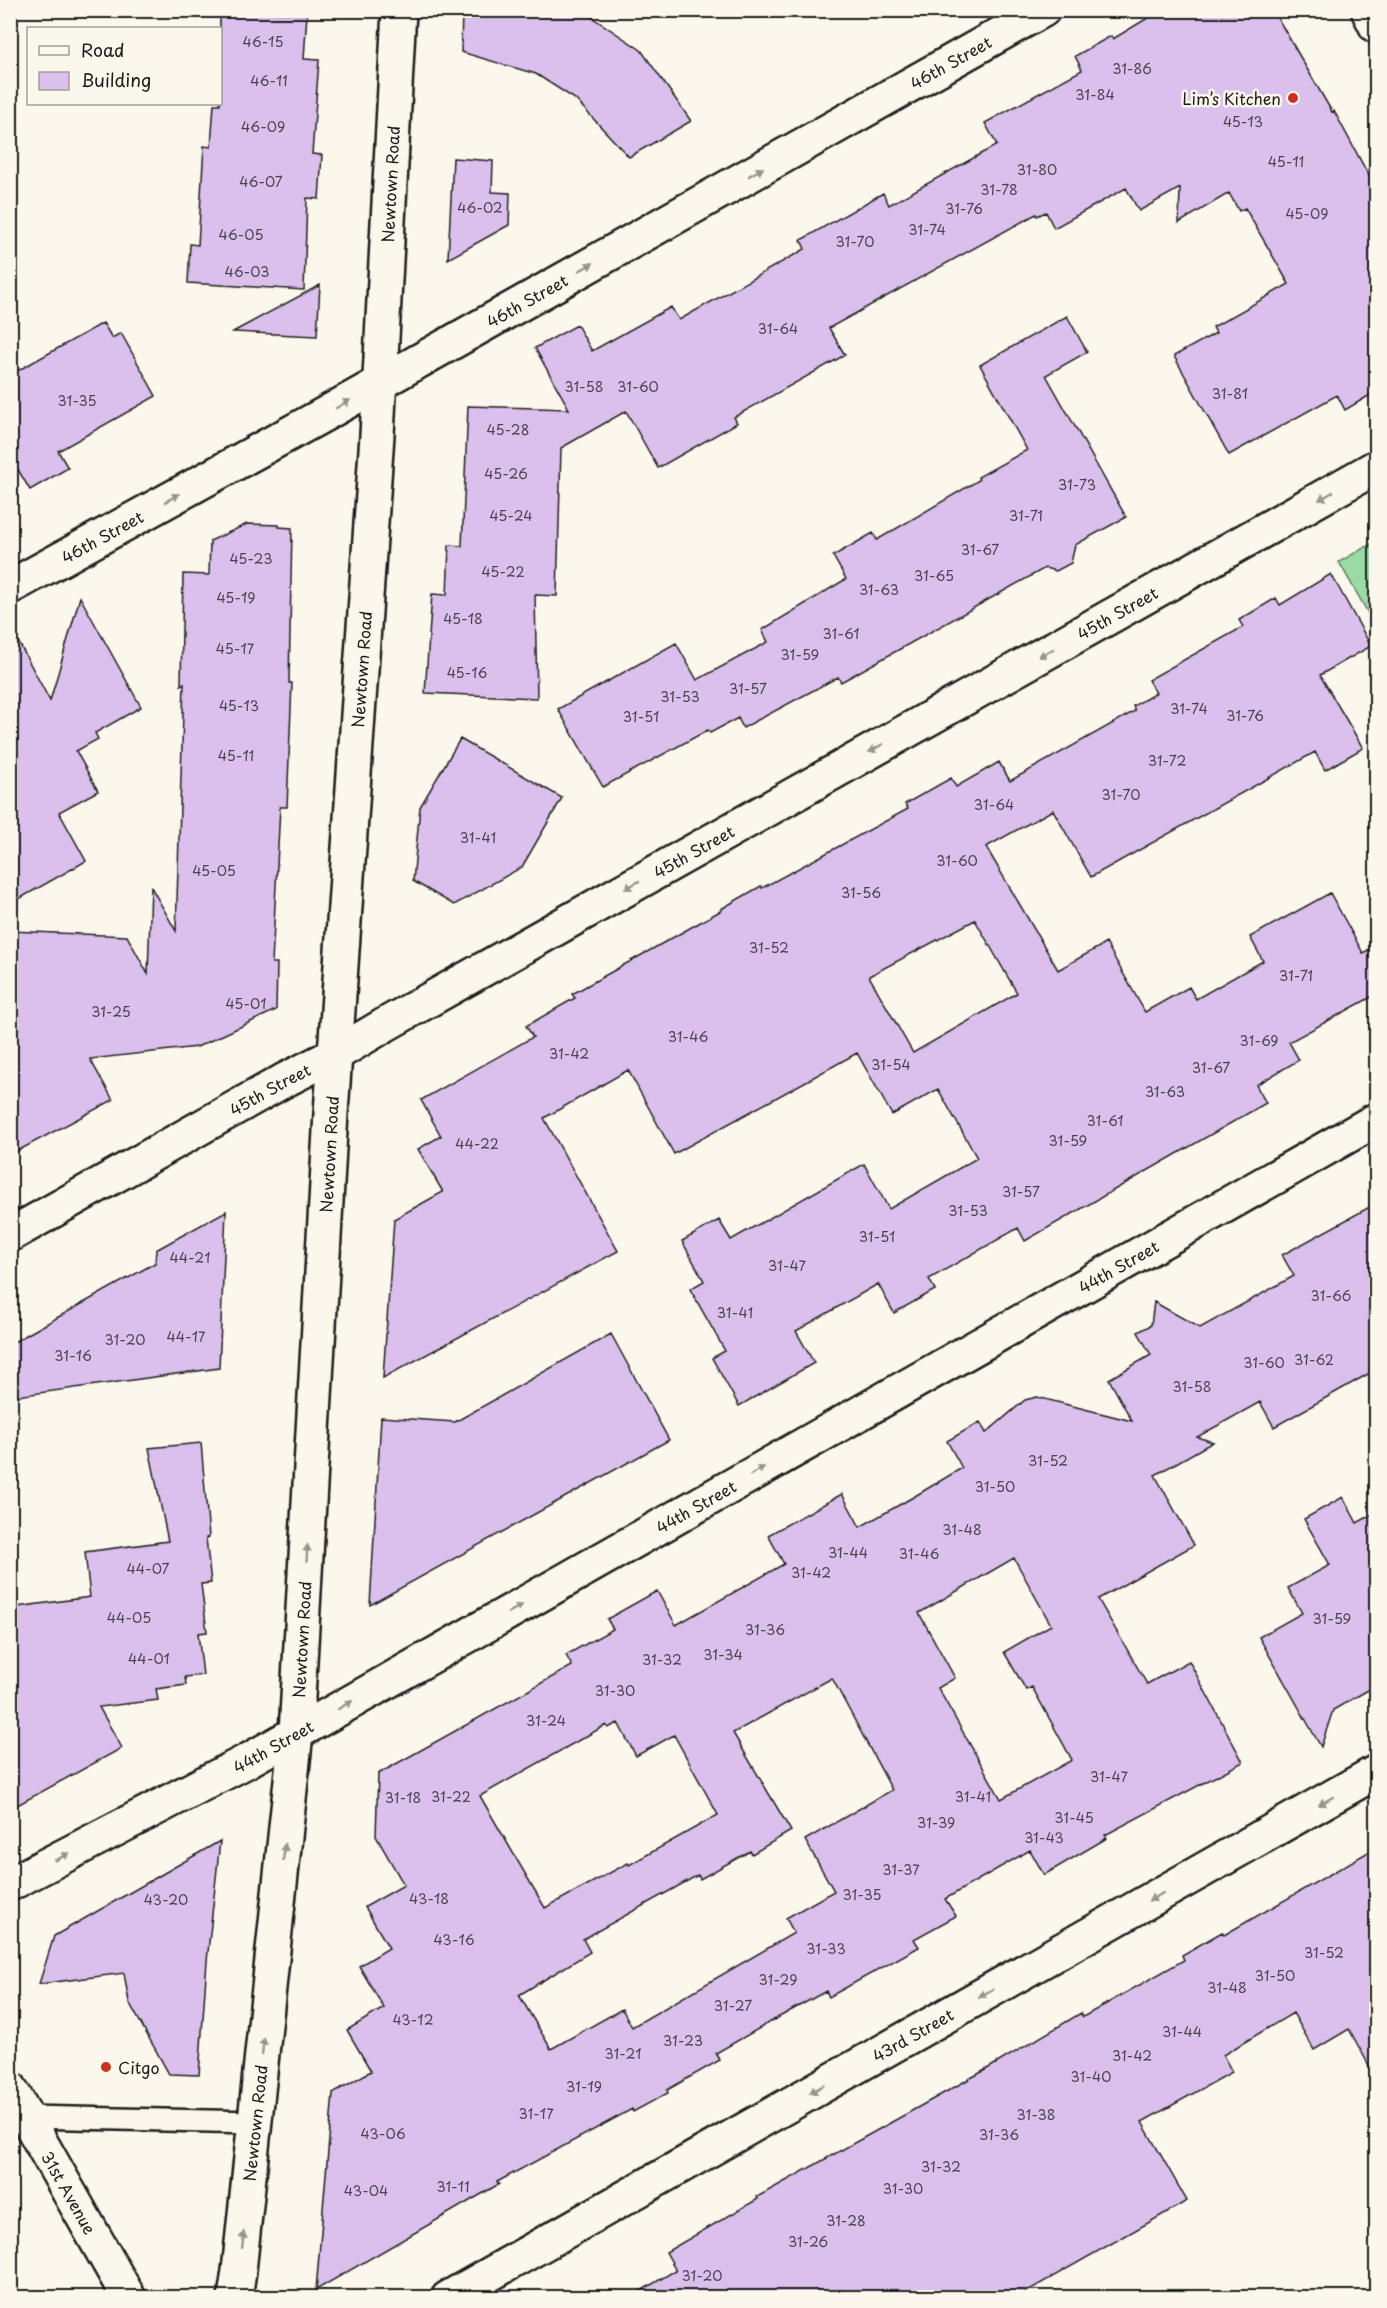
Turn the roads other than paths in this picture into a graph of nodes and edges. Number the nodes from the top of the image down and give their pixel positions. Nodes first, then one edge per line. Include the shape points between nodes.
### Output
1 (399, 10) edge
2 (1043, 10) edge
3 (1368, 10) edge
4 (1377, 26) edge
5 (380, 382) junction
6 (1377, 467) edge
7 (10, 587) edge
8 (336, 1054) junction
9 (1377, 1120) edge
10 (10, 1235) edge
11 (296, 1733) junction
12 (1377, 1772) edge
13 (10, 1884) edge
14 (10, 2088) edge
15 (27, 2117) junction
16 (255, 2122) junction
17 (129, 2298) edge
18 (235, 2298) edge
19 (448, 2298) edge

1 - 5 street, Newtown Road
5 -> 2 street, 46th Street
3 - 4 street
7 -> 5 street, 46th Street
5 - 8 street, Newtown Road
6 -> 8 street, 45th Street
8 - 10 street, 45th Street
11 -> 8 street, Newtown Road
11 -> 9 street, 44th Street
13 -> 11 street, 44th Street
16 -> 11 street, Newtown Road
12 -> 19 street, 43rd Street
14 - 15 street, 31st Avenue
15 - 16 lane
15 - 17 street, 31st Avenue
18 -> 16 street, Newtown Road

